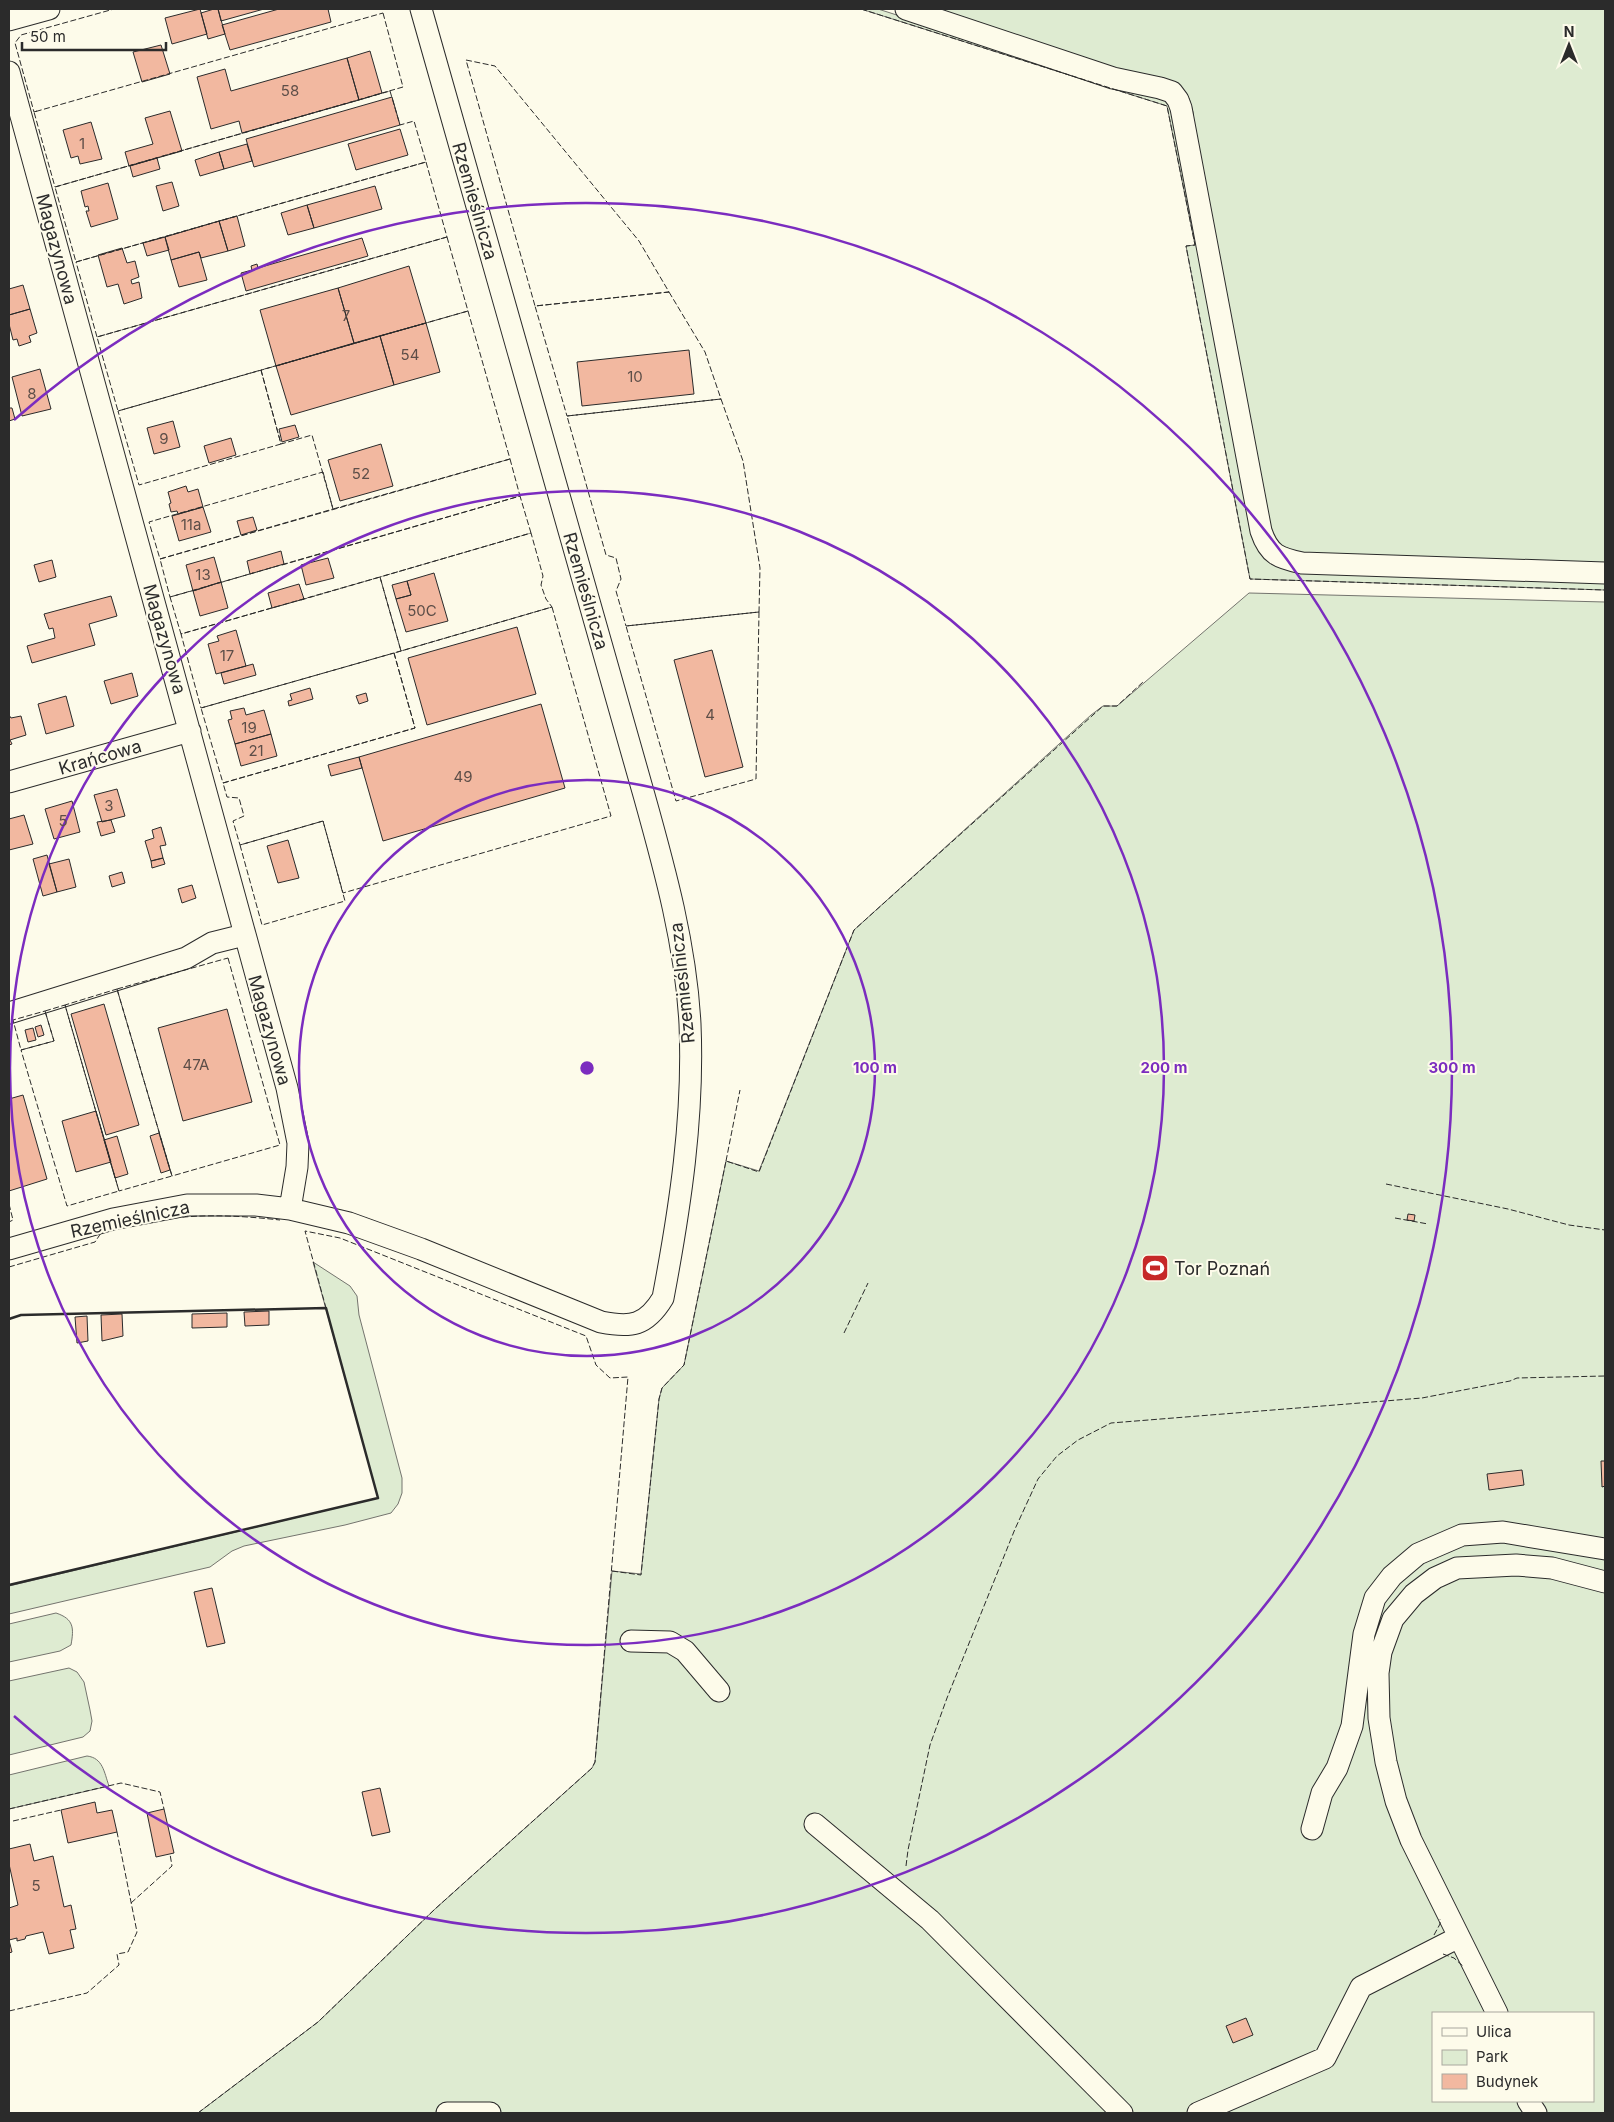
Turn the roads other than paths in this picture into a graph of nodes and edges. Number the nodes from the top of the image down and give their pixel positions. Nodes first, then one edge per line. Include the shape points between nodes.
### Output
1 (49, 9) edge
2 (421, 9) edge
3 (906, 9) edge
4 (9, 20) edge
5 (9, 72) edge
6 (1605, 573) edge
7 (190, 731) junction
8 (9, 782) edge
9 (244, 935) junction
10 (9, 1013) edge
11 (290, 1209) junction
12 (9, 1249) edge
13 (1605, 1550) edge
14 (1605, 1582) edge
15 (631, 1641) dead end
16 (719, 1691) dead end
17 (816, 1824) dead end
18 (1312, 1829) dead end
19 (1459, 1936) junction
20 (1497, 2012) edge
21 (1529, 2102) edge
22 (447, 2113) edge
23 (490, 2113) edge
24 (1122, 2113) edge
25 (1198, 2113) edge
26 (1536, 2113) edge

1 - 4 street
2 - 11 street, Rzemieślnicza via 670,894 683,962 690,1024 690,1104 684,1176 663,1298 654,1313 642,1321 622,1326 601,1322 349,1223
3 - 6 street via 1114,78 1172,92 1178,100 1261,531 1273,553 1285,560 1302,563
5 - 7 street, Magazynowa
7 - 8 street, Krańcowa
7 - 9 street, Magazynowa
9 - 10 street via 212,943 186,958
9 - 11 street, Magazynowa via 294,1116 298,1143
11 - 12 street, Rzemieślnicza via 256,1205 187,1205 112,1219
13 - 18 street via 1504,1532 1462,1535 1418,1554 1392,1576 1375,1598 1364,1634 1352,1726 1337,1768 1322,1793
14 - 19 street via 1552,1568 1516,1565 1457,1568 1435,1578 1414,1594 1393,1619 1385,1637 1378,1673 1378,1710 1386,1762 1396,1802 1411,1840
15 - 16 street via 670,1642 685,1651
17 - 24 street via 930,1920
19 - 20 street
19 - 25 street via 1361,1987 1325,2058
21 - 26 street
22 - 23 street

